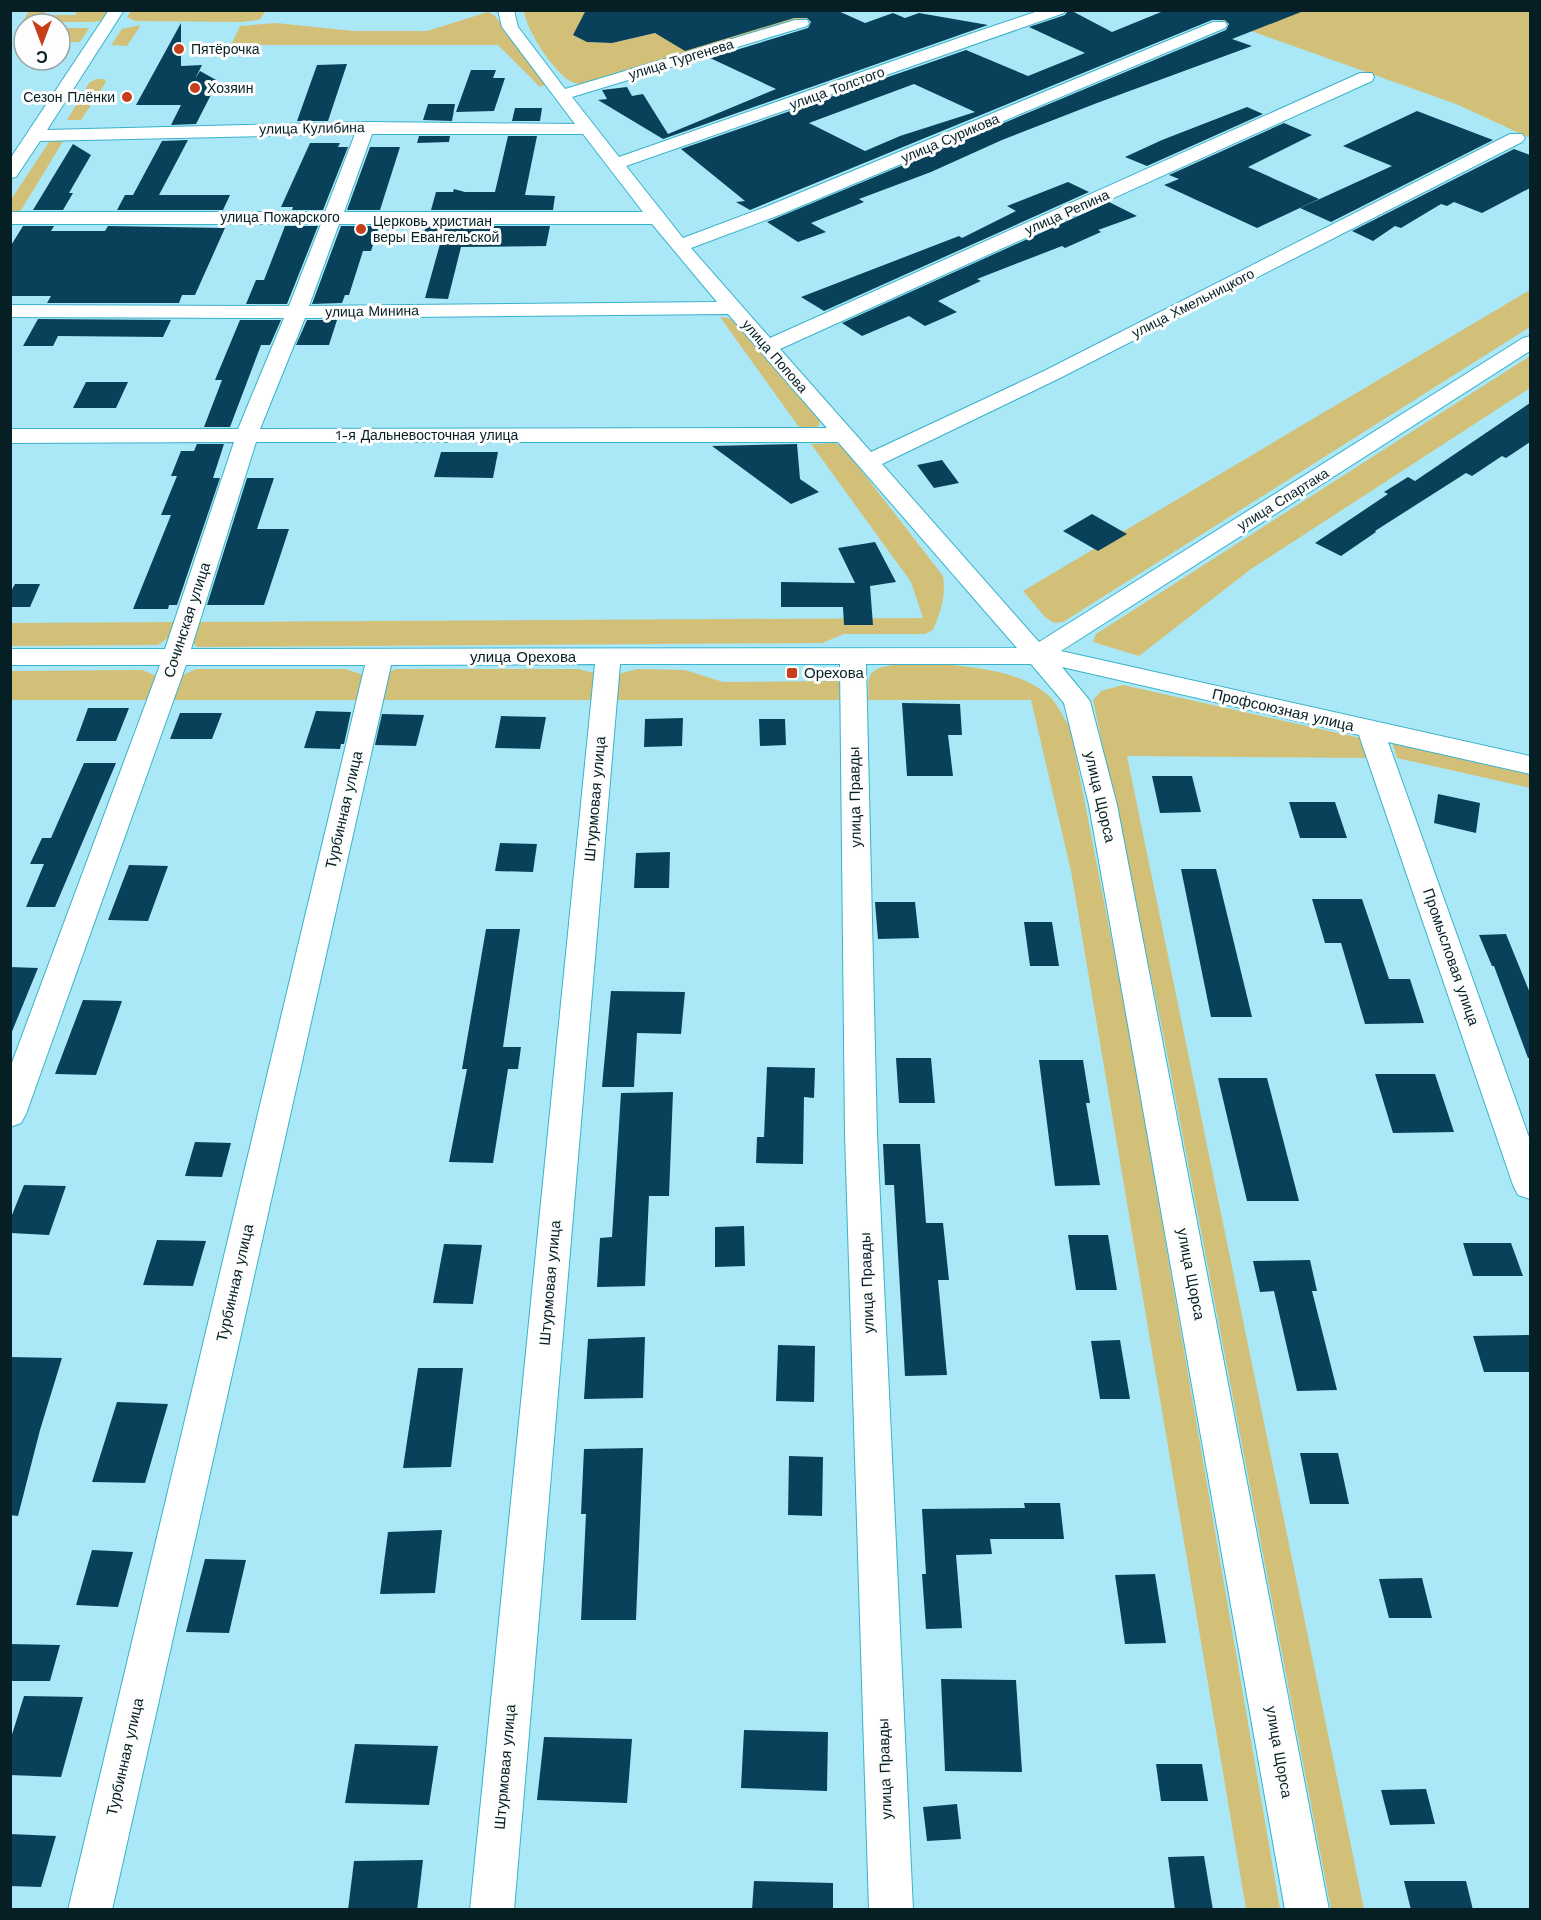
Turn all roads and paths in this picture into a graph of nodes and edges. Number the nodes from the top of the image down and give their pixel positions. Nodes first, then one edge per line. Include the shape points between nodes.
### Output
1 (117, 10) edge
2 (506, 10) edge
3 (1058, 10) edge
4 (801, 23) dead end
5 (1219, 25) dead end
6 (1366, 77) dead end
7 (562, 95) junction
8 (366, 127) junction
9 (588, 129) junction
10 (36, 136) junction
11 (1516, 138) dead end
12 (615, 164) junction
13 (10, 173) edge
14 (334, 217) junction
15 (10, 218) edge
16 (657, 218) junction
17 (679, 246) junction
18 (733, 308) junction
19 (10, 311) edge
20 (297, 312) junction
21 (1530, 342) edge
22 (767, 347) junction
23 (247, 435) junction
24 (843, 435) junction
25 (10, 436) edge
26 (867, 462) junction
27 (853, 656) junction
28 (1035, 656) junction
29 (10, 657) edge
30 (176, 657) junction
31 (380, 657) junction
32 (608, 657) junction
33 (1371, 730) junction
34 (1530, 765) edge
35 (10, 1114) edge
36 (1530, 1185) edge
37 (90, 1910) edge
38 (492, 1910) edge
39 (891, 1910) edge
40 (1307, 1910) edge

1 - 10 street
2 - 7 street, улица Попова via 510,27
3 - 12 street, улица Толстого
4 - 7 street, улица Тургенева
5 - 17 street, улица Сурикова via 775,210
6 - 22 street, улица Репина
7 - 9 street, улица Попова
8 - 9 street, улица Кулибина
8 - 10 street, улица Кулибина
8 - 14 street, Сочинская улица
9 - 12 street, улица Попова
10 - 13 street
11 - 26 street, улица Хмельницкого via 1051,375
12 - 16 street, улица Попова
14 - 15 street, улица Пожарского
14 - 16 street, улица Пожарского
14 - 20 street, Сочинская улица
16 - 17 street, улица Попова
17 - 18 street, улица Попова
18 - 20 street, улица Минина
18 - 22 street, улица Попова
19 - 20 street, улица Минина
20 - 23 street, Сочинская улица
21 - 28 street, улица Спартака
22 - 24 street, улица Попова
23 - 24 street, 1-я Дальневосточная улица
23 - 25 street, 1-я Дальневосточная улица
23 - 30 street, Сочинская улица
24 - 26 street, улица Попова
26 - 28 street, улица Попова
27 - 28 street, улица Орехова
27 - 32 street, улица Орехова
27 - 39 street, улица Правды via 861,1134
28 - 33 street, Профсоюзная улица
28 - 40 street, улица Щорса via 1077,702 1103,805
29 - 30 street, улица Орехова
30 - 31 street, улица Орехова
30 - 35 street, Сочинская улица
31 - 32 street, улица Орехова
31 - 37 street, Турбинная улица
32 - 38 street, Штурмовая улица
33 - 34 street, Профсоюзная улица
33 - 36 street, Промысловая улица

